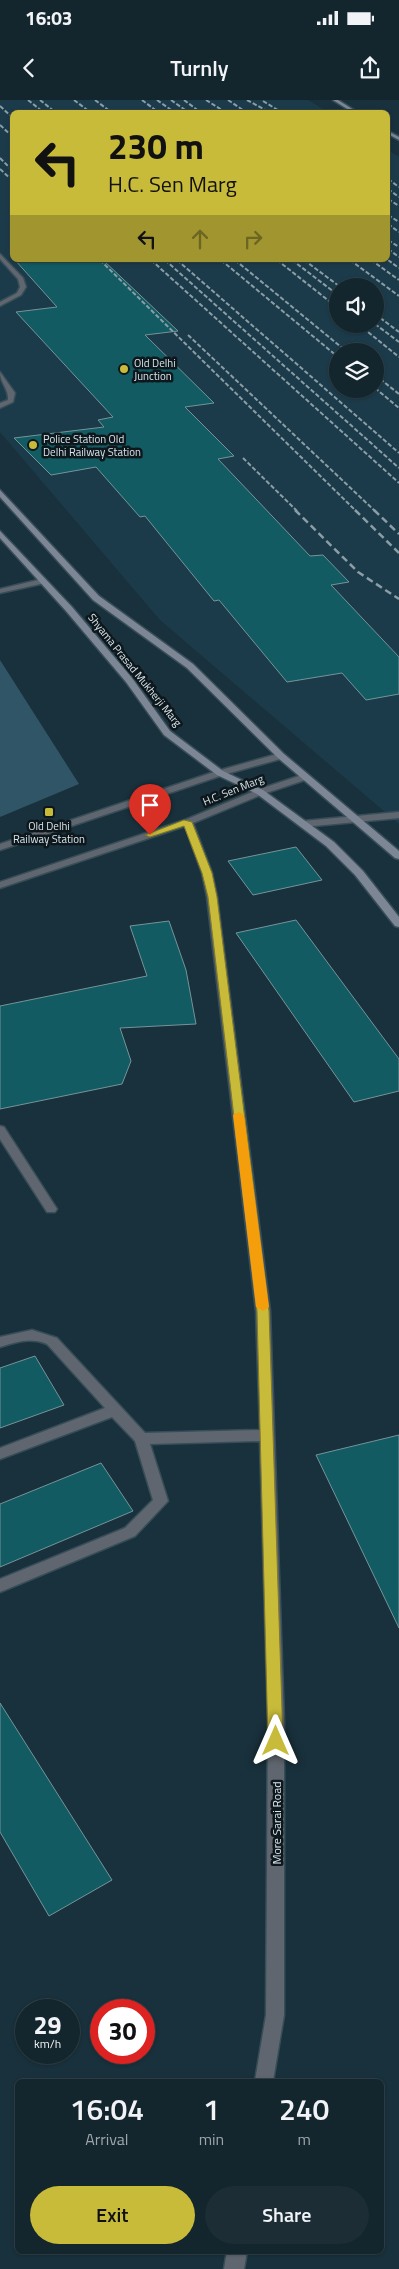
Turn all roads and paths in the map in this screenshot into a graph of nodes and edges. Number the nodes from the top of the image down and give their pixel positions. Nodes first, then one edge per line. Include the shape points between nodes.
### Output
1 (334, 100) edge
2 (352, 110) edge
3 (0, 256) edge
4 (0, 304) edge
5 (0, 374) edge
6 (0, 406) edge
7 (0, 492) edge
8 (0, 533) edge
9 (42, 581) junction
10 (0, 591) edge
11 (281, 756) junction
12 (220, 773) junction
13 (305, 777) junction
14 (260, 792) junction
15 (399, 815) edge
16 (356, 820) junction
17 (188, 822) junction
18 (303, 824) junction
19 (0, 847) edge
20 (399, 856) edge
21 (0, 885) edge
22 (399, 924) edge
23 (0, 1130) edge
24 (51, 1209) dead end
25 (0, 1342) edge
26 (115, 1410) junction
27 (267, 1435) junction
28 (141, 1439) junction
29 (0, 1454) edge
30 (0, 1586) edge
31 (264, 2079) edge
32 (236, 2254) edge
33 (234, 2269) edge

1 - 2 main road
3 - 4 street via 21,279 23,287 19,294
5 - 6 street via 12,393 11,401
7 - 11 main road, Shyama Prasad Mukherji Marg via 96,598 190,666
8 - 9 main road, Shyama Prasad Mukherji Marg
9 - 10 street
9 - 12 main road, Shyama Prasad Mukherji Marg via 123,673 167,733
11 - 12 street, H.C. Sen Marg
11 - 13 main road, Shyama Prasad Mukherji Marg
12 - 14 main road, Shyama Prasad Mukherji Marg
12 - 19 street, H.C. Sen Marg
13 - 14 street, H.C. Sen Marg
13 - 16 main road, Shyama Prasad Mukherji Marg
14 - 17 street, H.C. Sen Marg
14 - 18 main road, Shyama Prasad Mukherji Marg
15 - 16 street
16 - 18 street
16 - 20 main road, Shyama Prasad Mukherji Marg
17 - 21 street, H.C. Sen Marg
17 - 27 street, More Sarai Road via 207,873 212,897 263,1311
18 - 22 main road, Shyama Prasad Mukherji Marg via 330,844 359,873
23 - 24 street
25 - 26 street via 37,1334 52,1341
26 - 28 street
26 - 29 street
27 - 28 street
27 - 31 street, More Sarai Road via 276,1721 275,2015
28 - 30 street via 161,1501 146,1518 130,1532
32 - 33 street

